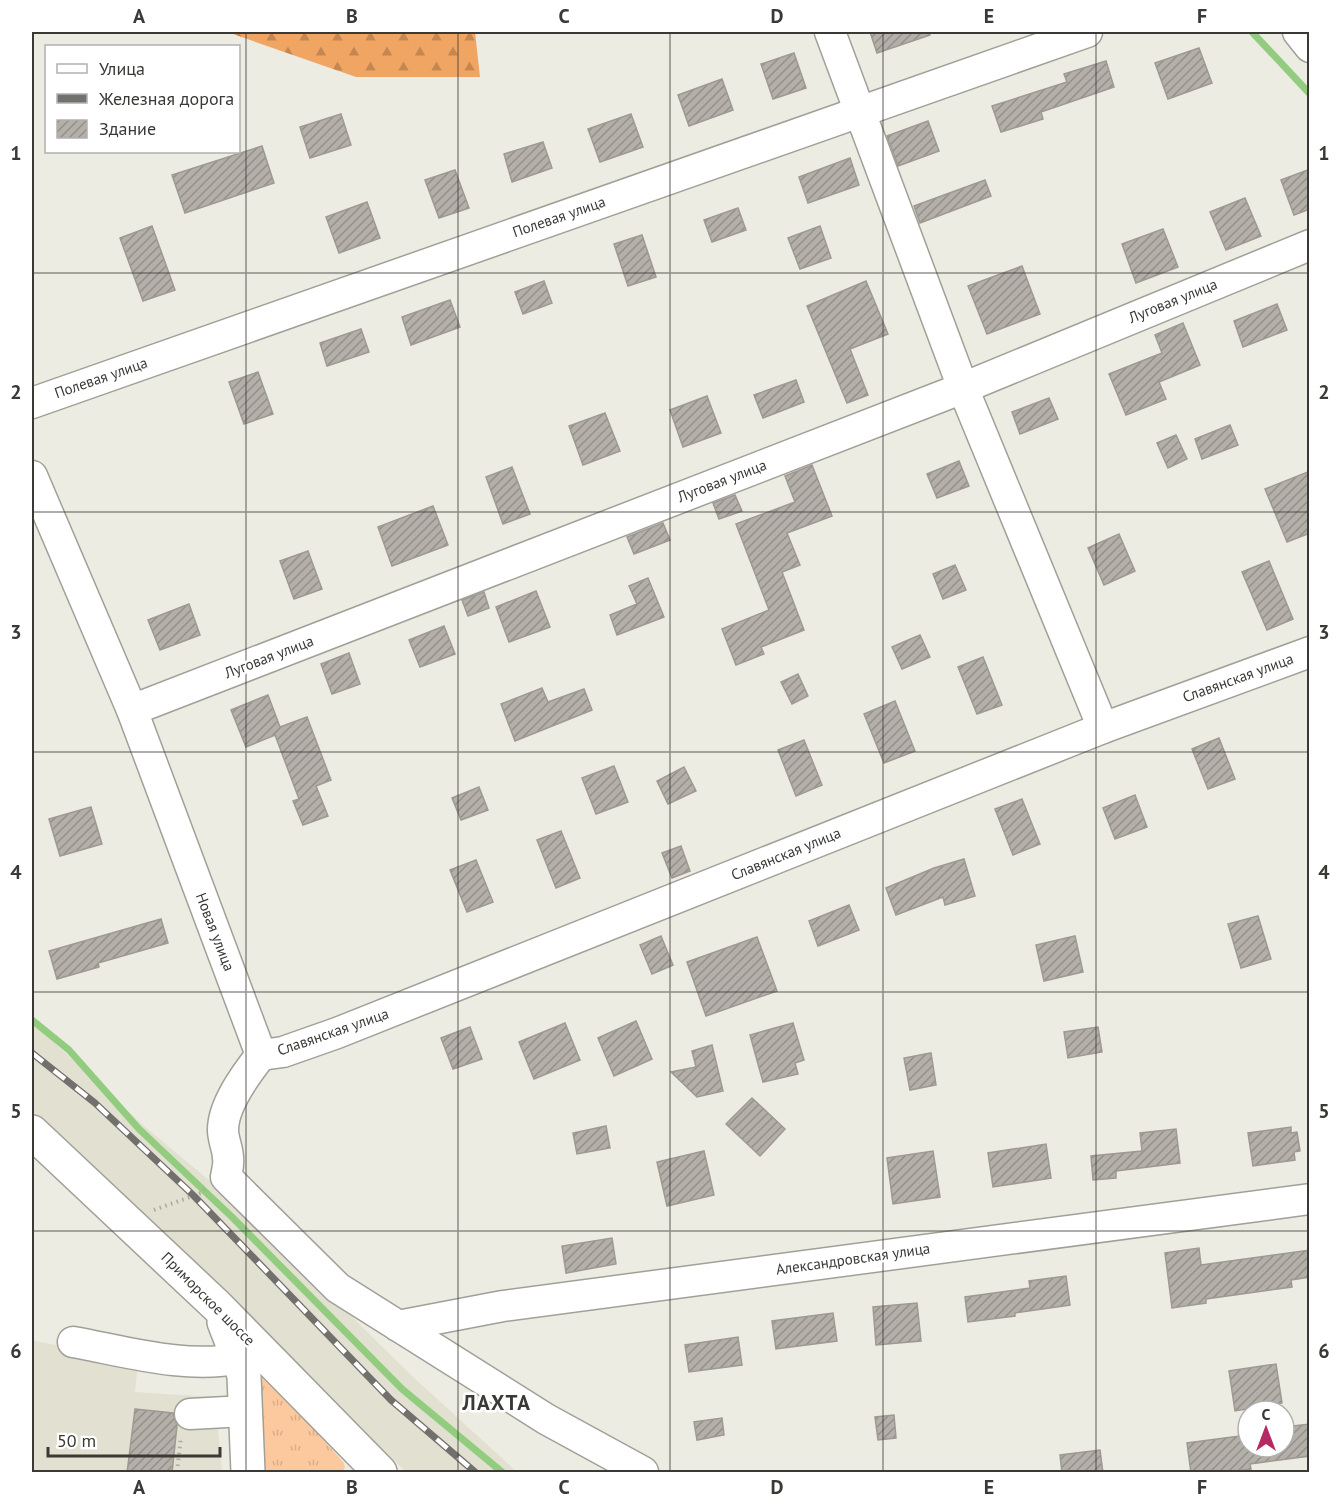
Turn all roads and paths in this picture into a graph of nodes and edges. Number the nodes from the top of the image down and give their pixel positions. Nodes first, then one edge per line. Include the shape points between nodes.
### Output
1 (830, 32) edge
2 (1087, 32) edge
3 (1298, 32) edge
4 (1310, 47) edge
5 (859, 111) junction
6 (1310, 245) edge
7 (963, 388) junction
8 (32, 403) edge
9 (32, 476) edge
10 (1310, 652) edge
11 (132, 710) junction
12 (1103, 728) junction
13 (261, 1055) junction
14 (32, 1132) edge
15 (1310, 1199) edge
16 (217, 1306) junction
17 (398, 1326) junction
18 (73, 1342) dead end
19 (238, 1358) junction
20 (245, 1411) junction
21 (186, 1423) joint
22 (177, 1473) edge
23 (248, 1473) edge
24 (380, 1473) edge
25 (643, 1473) edge

1 - 5 street
2 - 5 street, Полевая улица
3 - 4 street
5 - 7 street
5 - 8 street, Полевая улица
6 - 7 street, Луговая улица
7 - 11 street, Луговая улица
7 - 12 street
9 - 11 street, Новая улица
10 - 12 street, Славянская улица
11 - 13 street, Новая улица
12 - 13 street, Славянская улица via 337,1033 283,1052
13 - 17 street via 246,1074 223,1127 229,1157 226,1177 338,1288
14 - 16 main road, Приморское шоссе
15 - 17 street, Александровская улица via 515,1305
16 - 19 main road
16 - 24 main road, Приморское шоссе
17 - 25 street via 546,1419
18 - 19 street via 191,1363
19 - 20 main road via 244,1376
20 - 21 street
20 - 23 main road
21 - 22 path

